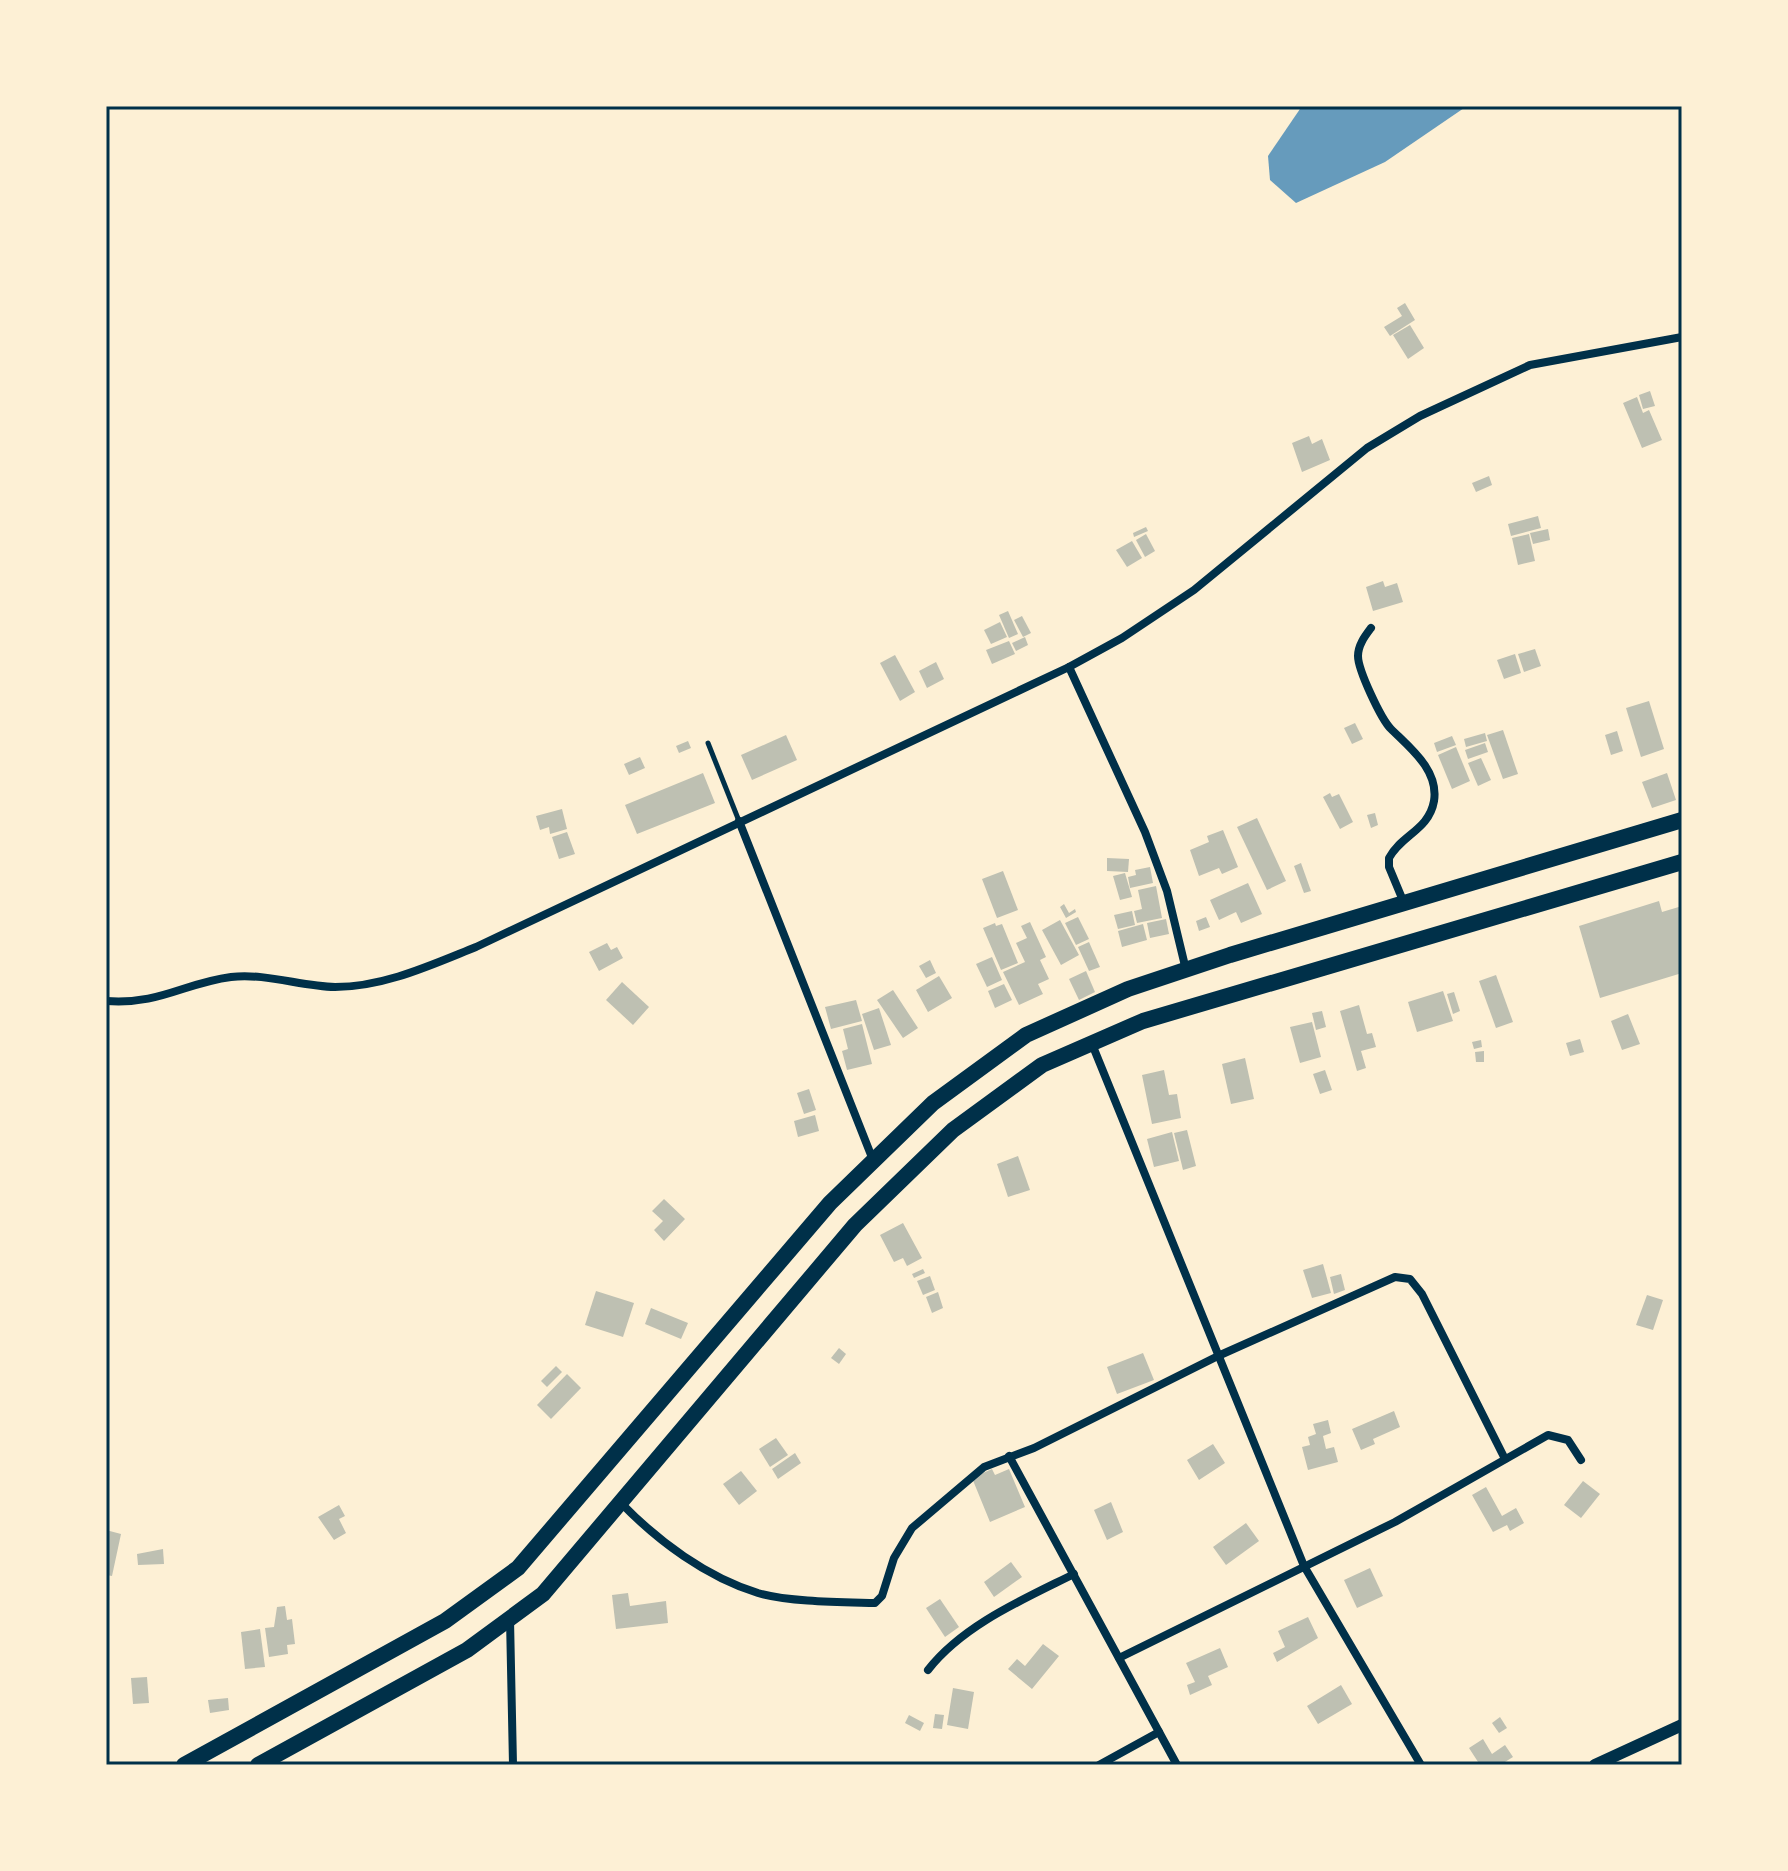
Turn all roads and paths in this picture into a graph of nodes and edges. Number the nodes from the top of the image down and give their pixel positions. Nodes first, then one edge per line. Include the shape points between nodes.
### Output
1 (1682, 337) edge
2 (1371, 628) dead end
3 (1069, 667) junction
4 (708, 743) dead end
5 (1682, 820) edge
6 (739, 821) junction
7 (1682, 862) edge
8 (1404, 903) junction
9 (1186, 970) junction
10 (106, 1001) edge
11 (1092, 1044) junction
12 (873, 1161) junction
13 (1218, 1356) junction
14 (1009, 1456) junction
15 (1505, 1459) junction
16 (1581, 1460) dead end
17 (620, 1502) junction
18 (1304, 1566) junction
19 (1074, 1574) junction
20 (510, 1619) junction
21 (1119, 1658) junction
22 (928, 1670) dead end
23 (1682, 1725) edge
24 (1159, 1732) junction
25 (184, 1765) edge
26 (258, 1765) edge
27 (513, 1765) edge
28 (1099, 1765) edge
29 (1177, 1765) edge
30 (1421, 1765) edge
31 (1595, 1765) edge

1 - 3 street via 1530,365 1420,416 1367,448 1194,590
2 - 8 street via 1359,646 1358,660 1386,723 1421,758 1434,790 1422,826 1389,858
3 - 6 street
3 - 9 street via 1145,832 1167,891
4 - 6 lane
5 - 8 highway
6 - 10 street via 476,947 402,975 338,987 232,977 149,1000
6 - 12 street
7 - 11 highway via 1143,1021
8 - 9 highway
9 - 12 highway via 1128,989 1026,1035 933,1103
11 - 13 street
11 - 17 highway via 1042,1065 953,1130 866,1214
12 - 25 highway via 830,1203 518,1568 445,1621
13 - 14 street
13 - 15 street via 1395,1277 1410,1279
13 - 18 street
14 - 17 street via 974,1474 912,1528 875,1603 759,1593 681,1554
14 - 19 street
15 - 16 street via 1555,1435 1568,1440
15 - 18 street
17 - 20 highway via 543,1594
18 - 21 street
18 - 30 street
19 - 21 street
19 - 22 street via 993,1618 942,1653
20 - 26 highway via 467,1650
20 - 27 street
21 - 24 street
23 - 31 street
24 - 28 street
24 - 29 street

